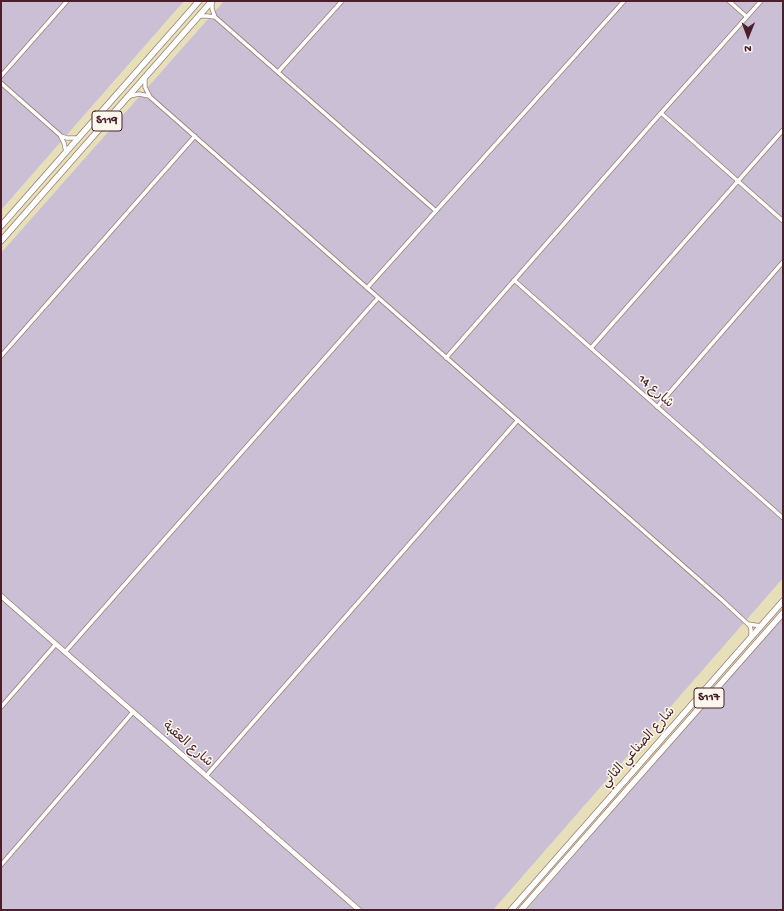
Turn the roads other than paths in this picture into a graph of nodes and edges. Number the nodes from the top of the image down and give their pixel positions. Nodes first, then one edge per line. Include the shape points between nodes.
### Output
1 (67, 1) edge
2 (199, 1) edge
3 (212, 1) edge
4 (342, 1) edge
5 (624, 1) edge
6 (729, 1) edge
7 (762, 1) edge
8 (198, 16) junction
9 (215, 17) junction
10 (747, 17) junction
11 (278, 72) junction
12 (1, 76) edge
13 (145, 77) junction
14 (1, 83) edge
15 (128, 97) junction
16 (150, 97) junction
17 (661, 113) junction
18 (783, 130) edge
19 (60, 135) junction
20 (195, 136) junction
21 (79, 138) junction
22 (66, 152) junction
23 (738, 181) junction
24 (436, 211) junction
25 (783, 221) edge
26 (1, 226) edge
27 (1, 241) edge
28 (783, 262) edge
29 (514, 280) junction
30 (367, 288) junction
31 (378, 298) junction
32 (591, 348) junction
33 (1, 356) edge
34 (446, 358) junction
35 (657, 407) junction
36 (518, 420) junction
37 (783, 518) edge
38 (1, 596) edge
39 (783, 600) edge
40 (783, 613) edge
41 (747, 624) junction
42 (761, 626) junction
43 (751, 638) junction
44 (56, 644) junction
45 (65, 652) junction
46 (1, 707) edge
47 (133, 712) junction
48 (206, 776) junction
49 (1, 865) edge
50 (359, 910) edge
51 (511, 910) edge
52 (521, 910) edge

1 - 12 street
2 - 21 main road, S119
3 - 8 main road, S119
3 - 9 street
4 - 11 street
5 - 24 street
6 - 10 street
7 - 10 street
8 - 9 street
8 - 13 main road, S119
9 - 11 street
10 - 17 street
11 - 24 street
13 - 15 main road, S119
13 - 16 street via 145,87
14 - 19 street
15 - 16 street via 139,94
15 - 27 main road, S119
16 - 20 street
17 - 23 street
17 - 29 street
18 - 23 street
19 - 21 street
19 - 22 street
20 - 30 street
20 - 33 street
21 - 22 main road, S119
22 - 26 main road, S119
23 - 25 street
23 - 32 street
24 - 30 street
28 - 35 street
29 - 32 street, شارع 14
29 - 34 street
30 - 31 street
31 - 34 street
31 - 45 street
32 - 35 street, شارع 14
34 - 36 street
35 - 37 street, شارع 14
36 - 41 street
36 - 48 street
38 - 44 street, شارع العقبة
39 - 42 main road, شارع الصناعي الثاني / S117
40 - 52 main road, شارع الصناعي الثاني / S117
41 - 42 street
41 - 43 street via 751,630
42 - 43 main road, شارع الصناعي الثاني / S117
43 - 51 main road, شارع الصناعي الثاني / S117
44 - 45 street, شارع العقبة
44 - 46 street
45 - 47 street, شارع العقبة
47 - 48 street, شارع العقبة
47 - 49 street
48 - 50 street, شارع العقبة

